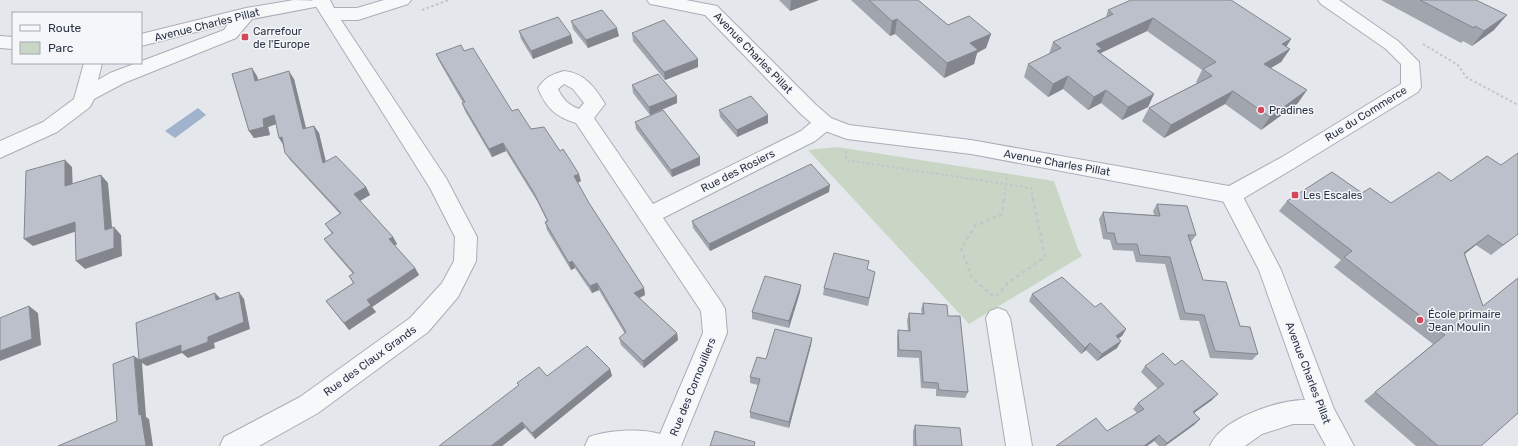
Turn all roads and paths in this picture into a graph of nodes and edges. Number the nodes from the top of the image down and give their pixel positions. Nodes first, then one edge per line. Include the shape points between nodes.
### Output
1 (274, 0) edge
2 (402, 0) edge
3 (656, 0) edge
4 (1327, 0) edge
5 (326, 9) edge
6 (246, 14) junction
7 (142, 40) edge
8 (0, 42) edge
9 (12, 43) edge
10 (93, 64) edge
11 (85, 95) junction
12 (583, 118) dead end
13 (824, 123) junction
14 (847, 144) dead end
15 (0, 150) edge
16 (1009, 154) junction
17 (1006, 183) junction
18 (1232, 195) junction
19 (650, 215) junction
20 (998, 318) dead end
21 (1322, 412) junction
22 (233, 446) edge
23 (598, 446) edge
24 (657, 446) edge
25 (668, 446) edge
26 (1019, 446) edge
27 (1222, 446) edge
28 (1341, 446) edge

1 - 6 street
2 - 5 street via 358,14
3 - 13 street, Avenue Charles Pillat via 711,10 774,76
4 - 18 street, Rue du Commerce via 1392,45 1410,62 1410,87
5 - 6 street, Avenue Charles Pillat
5 - 22 street, Rue des Claux Grands via 439,184 466,237 465,261 450,290 419,325 309,405
6 - 7 street, Avenue Charles Pillat
6 - 11 street via 230,34 117,78
8 - 9 street
10 - 11 street
11 - 15 street via 84,102 50,127
12 - 19 street
13 - 16 street, Avenue Charles Pillat via 847,132
13 - 19 street, Rue des Rosiers via 808,136
14 - 17 path via 846,160
16 - 17 path
16 - 18 street, Avenue Charles Pillat
17 - 17 path via 1002,214 975,226 961,248 972,278 994,297 1008,283 1045,257 1031,188
18 - 21 street, Avenue Charles Pillat via 1270,270
19 - 25 street, Rue des Cornouillers via 713,308 715,333
20 - 26 street
21 - 27 street via 1293,412 1254,424
21 - 28 street, Avenue Charles Pillat
23 - 24 street via 625,443

